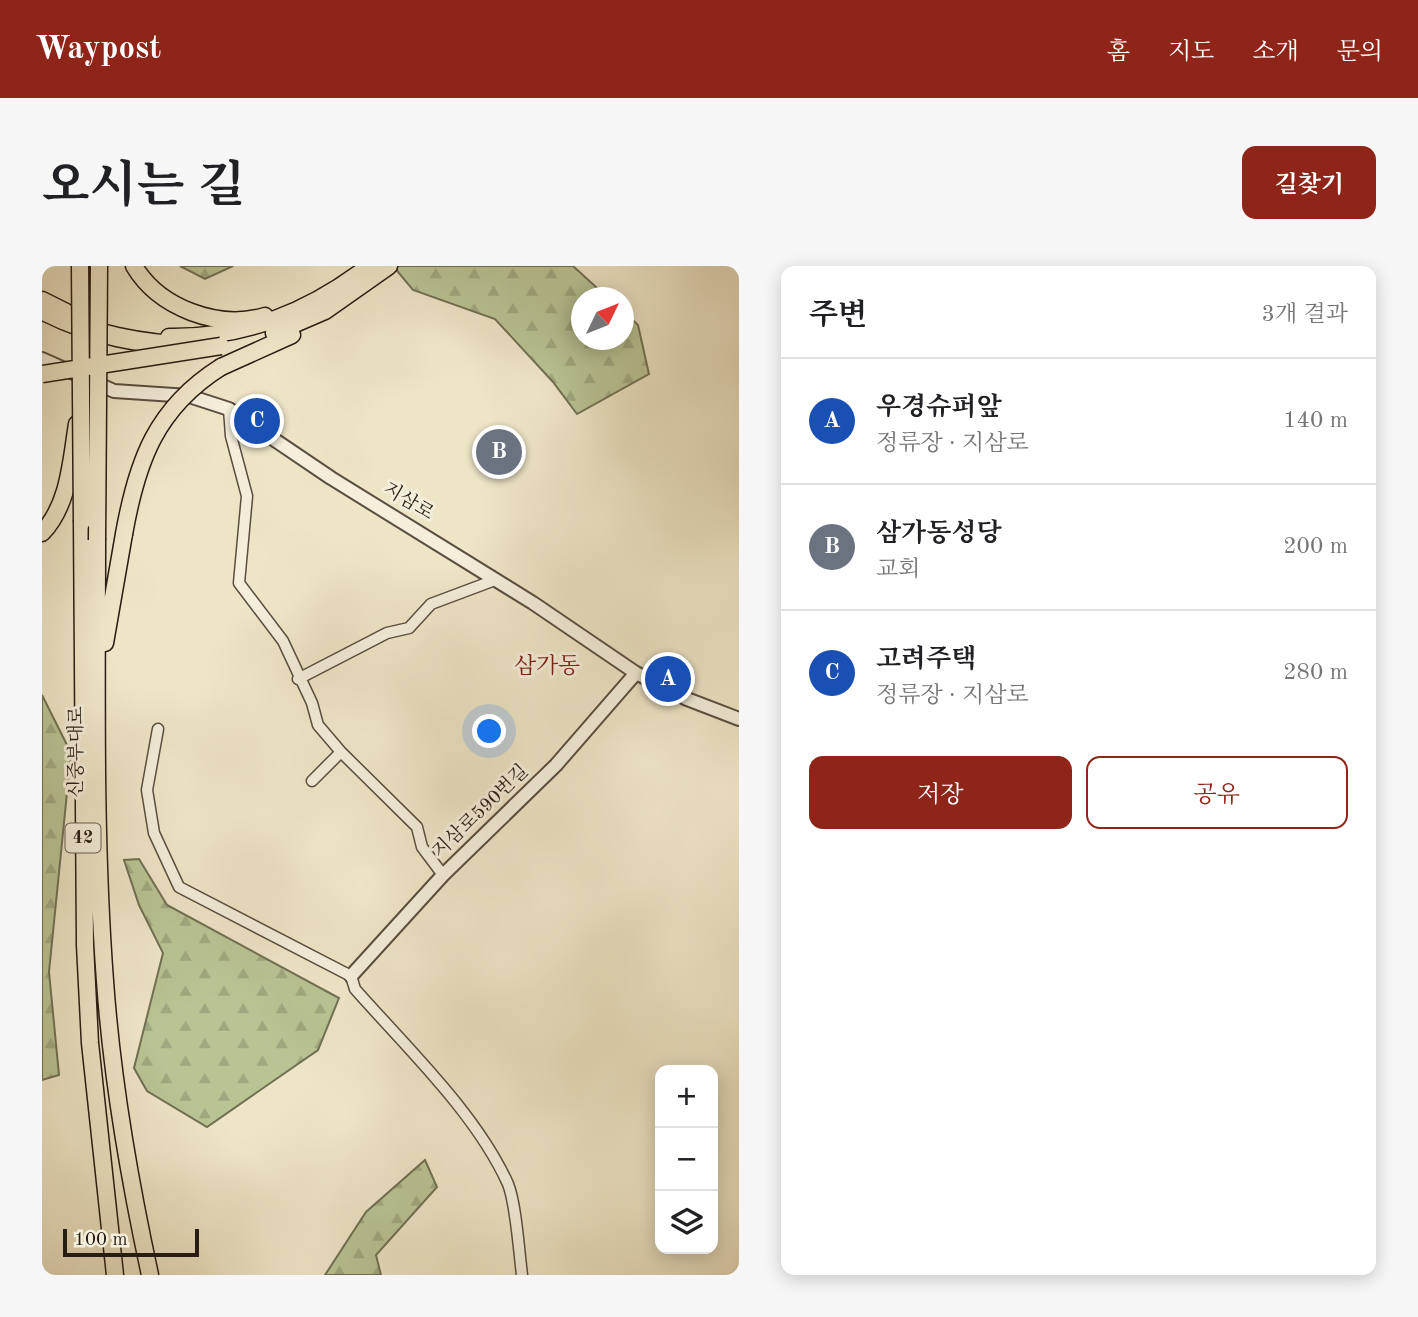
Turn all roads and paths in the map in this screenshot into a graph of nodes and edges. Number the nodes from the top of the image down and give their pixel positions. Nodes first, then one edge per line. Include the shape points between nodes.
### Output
1 (80, 266) edge
2 (99, 266) edge
3 (134, 266) edge
4 (369, 266) edge
5 (389, 266) edge
6 (351, 295) junction
7 (42, 300) edge
8 (321, 300) junction
9 (42, 310) edge
10 (220, 346) junction
11 (42, 359) edge
12 (42, 374) edge
13 (81, 397) junction
14 (229, 409) junction
15 (42, 533) edge
16 (495, 580) junction
17 (636, 673) junction
18 (298, 679) junction
19 (98, 690) junction
20 (739, 719) edge
21 (158, 729) dead end
22 (341, 752) junction
23 (312, 781) dead end
24 (443, 875) junction
25 (351, 976) junction
26 (115, 1275) edge
27 (150, 1275) edge
28 (522, 1275) edge

1 - 13 highway, 신중부대로 / 42, bridge
2 - 19 highway, 신중부대로 / 42, bridge
3 - 8 highway via 169,302 210,317 257,318
4 - 8 highway
5 - 6 highway
6 - 10 highway via 303,322
6 - 19 highway, bridge via 306,328 221,367 185,392 156,431 136,477
7 - 8 highway via 114,329 197,338 246,330
9 - 10 highway via 72,325 128,341
10 - 12 highway, bridge
11 - 14 street, 지삼로 via 114,391 190,396
13 - 15 highway, bridge via 59,508
13 - 26 highway, 신중부대로 / 42, bridge via 85,945
14 - 16 street, 지삼로
14 - 18 street via 230,436 247,496 239,583 283,641
16 - 17 street, 지삼로
16 - 18 street via 431,604 409,628 387,633
17 - 20 street, 지삼로
17 - 24 street, 지삼로590번길 via 556,765
18 - 22 street via 318,725
19 - 27 highway, 신중부대로 / 42 via 105,981 125,1155
21 - 25 street via 147,790 154,833 179,887
22 - 23 street
22 - 24 street via 417,827 422,847
24 - 25 street, 지삼로590번길
25 - 28 street via 355,989 478,1134 509,1186

